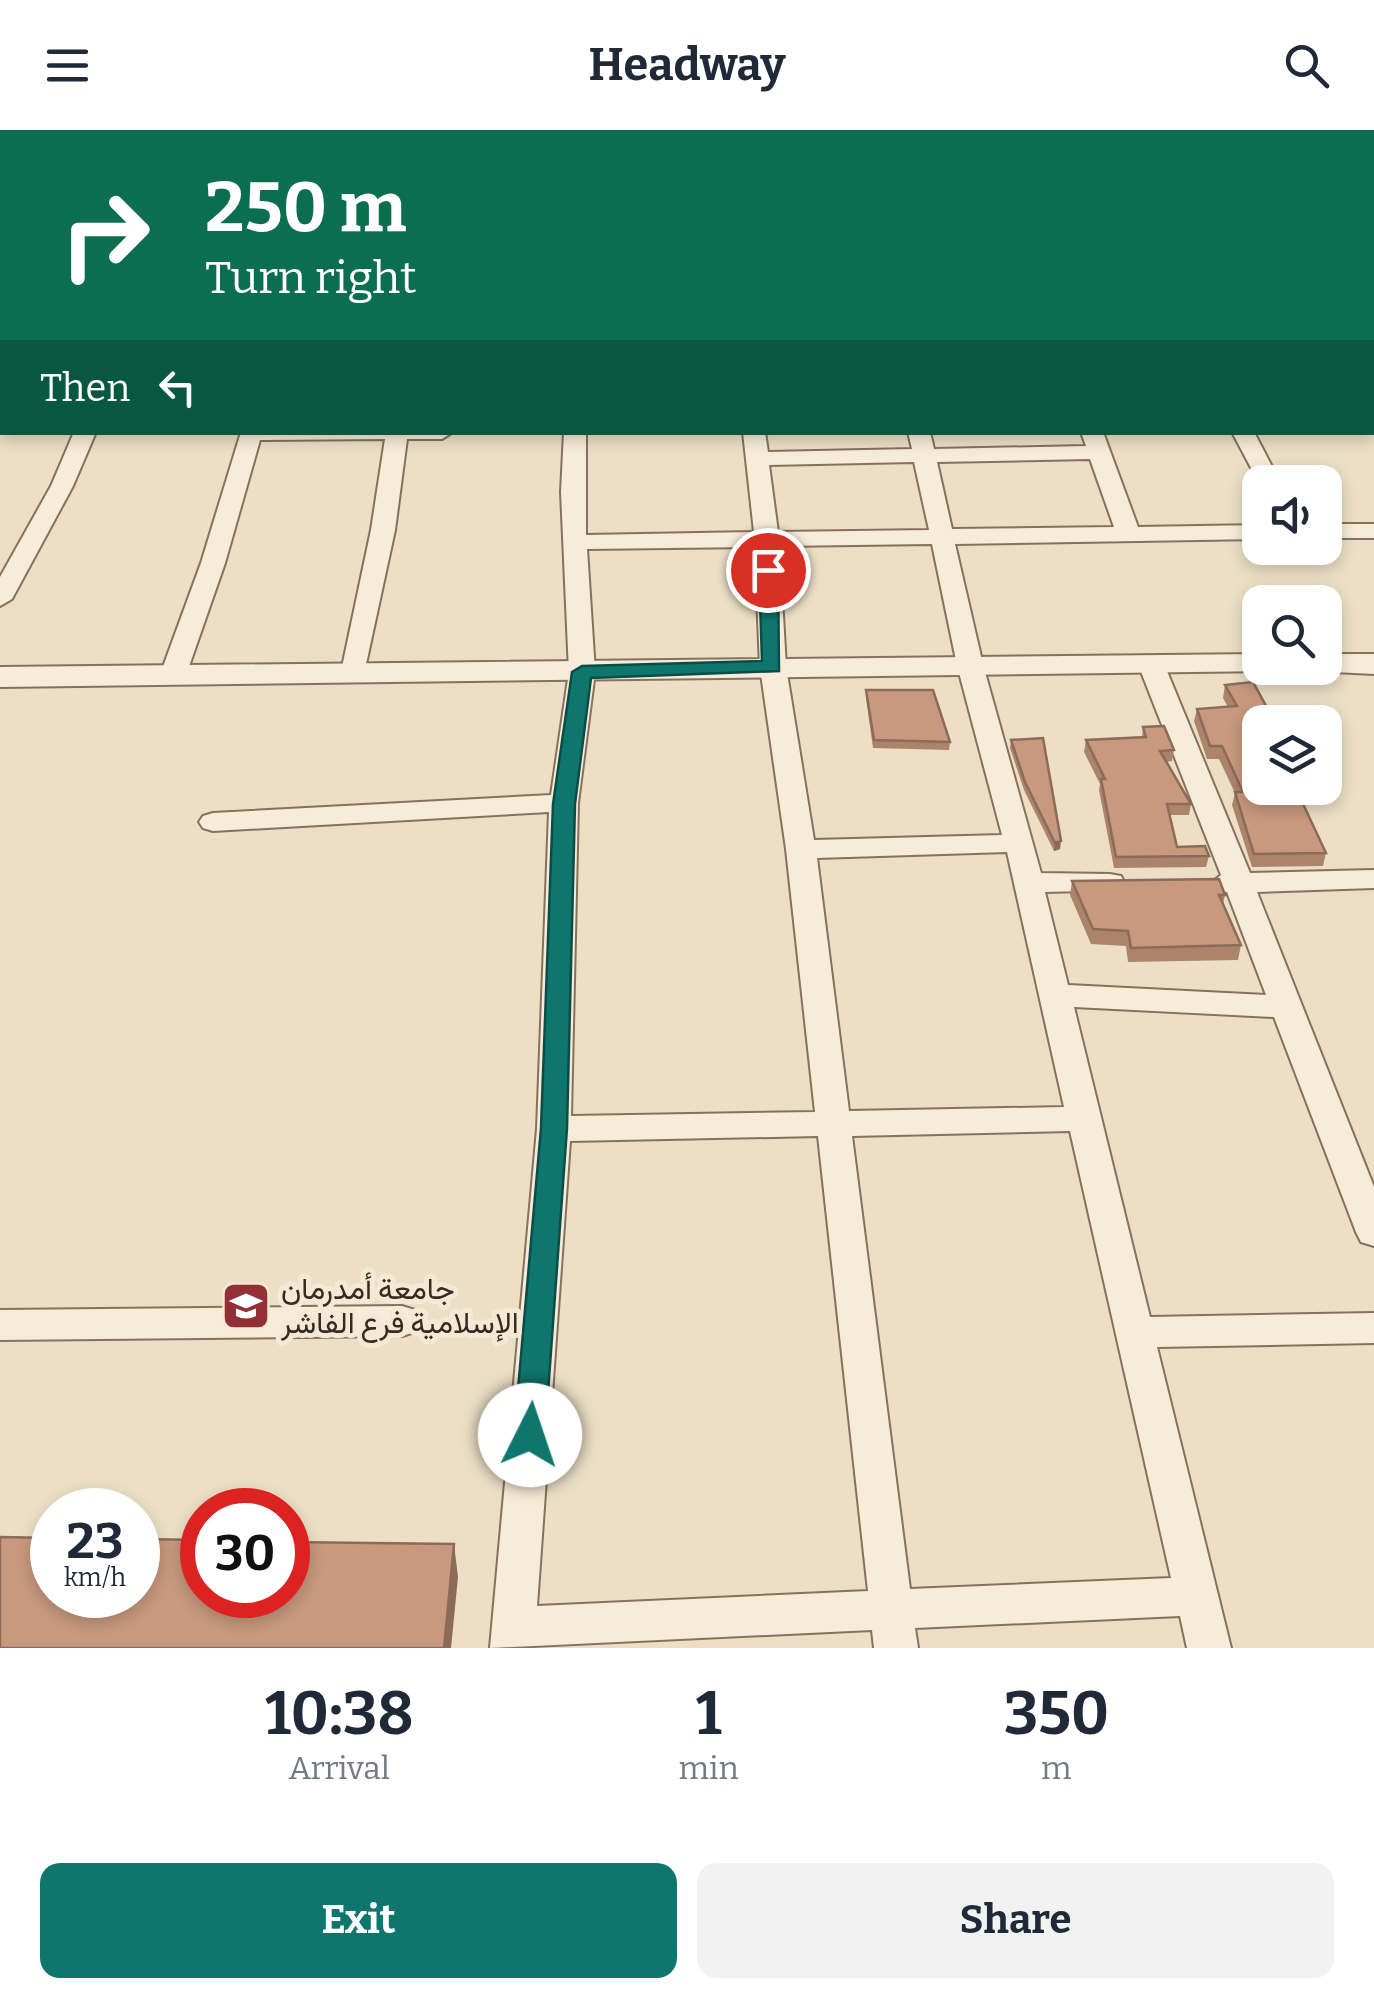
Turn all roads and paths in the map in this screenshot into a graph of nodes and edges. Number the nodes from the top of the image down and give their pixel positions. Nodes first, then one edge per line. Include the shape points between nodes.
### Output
1 (85, 435) edge
2 (250, 435) edge
3 (397, 435) edge
4 (576, 435) edge
5 (1244, 435) edge
6 (1096, 442) edge
7 (921, 445) edge
8 (756, 446) edge
9 (1260, 465) edge
10 (1342, 531) edge
11 (1374, 531) edge
12 (1242, 532) edge
13 (1128, 533) junction
14 (941, 535) junction
15 (767, 538) junction
16 (577, 542) junction
17 (11, 555) edge
18 (0, 599) edge
19 (970, 664) junction
20 (1151, 664) junction
21 (1242, 664) edge
22 (1342, 664) edge
23 (1374, 664) edge
24 (772, 667) junction
25 (354, 672) junction
26 (582, 672) junction
27 (173, 675) junction
28 (0, 677) edge
29 (564, 804) junction
30 (213, 822) dead end
31 (1019, 844) junction
32 (800, 850) junction
33 (1374, 879) edge
34 (1028, 882) junction
35 (1144, 883) edge
36 (1202, 883) edge
37 (1241, 883) junction
38 (1055, 995) junction
39 (1285, 1008) junction
40 (1084, 1120) junction
41 (833, 1122) junction
42 (554, 1128) junction
43 (1374, 1232) edge
44 (402, 1321) dead end
45 (0, 1325) edge
46 (1374, 1328) edge
47 (1134, 1332) junction
48 (1197, 1596) junction
49 (894, 1629) edge
50 (513, 1637) edge
51 (1210, 1648) edge

1 - 17 street via 62,486
2 - 27 street
3 - 25 street
4 - 16 street
5 - 9 street
6 - 7 street
6 - 13 street
7 - 8 street
7 - 14 street
8 - 15 street
10 - 11 street
12 - 13 street
13 - 14 street
14 - 15 street
14 - 19 street
15 - 16 street
15 - 24 street
16 - 26 street
17 - 18 street
19 - 20 street
19 - 24 street
19 - 31 street
20 - 21 street
20 - 37 street
22 - 23 street
24 - 26 street
24 - 32 street
25 - 26 street
25 - 27 street
26 - 29 street
27 - 28 street
29 - 30 street
29 - 42 street
31 - 32 street
31 - 34 street
32 - 41 street
33 - 37 street
34 - 35 street
34 - 38 street
36 - 37 street
37 - 39 street
38 - 39 street
38 - 40 street
39 - 43 street
40 - 41 street
40 - 47 street
41 - 42 street
41 - 49 street
42 - 50 street
44 - 45 street
46 - 47 street
47 - 48 street
48 - 49 street
48 - 51 street
49 - 50 street

